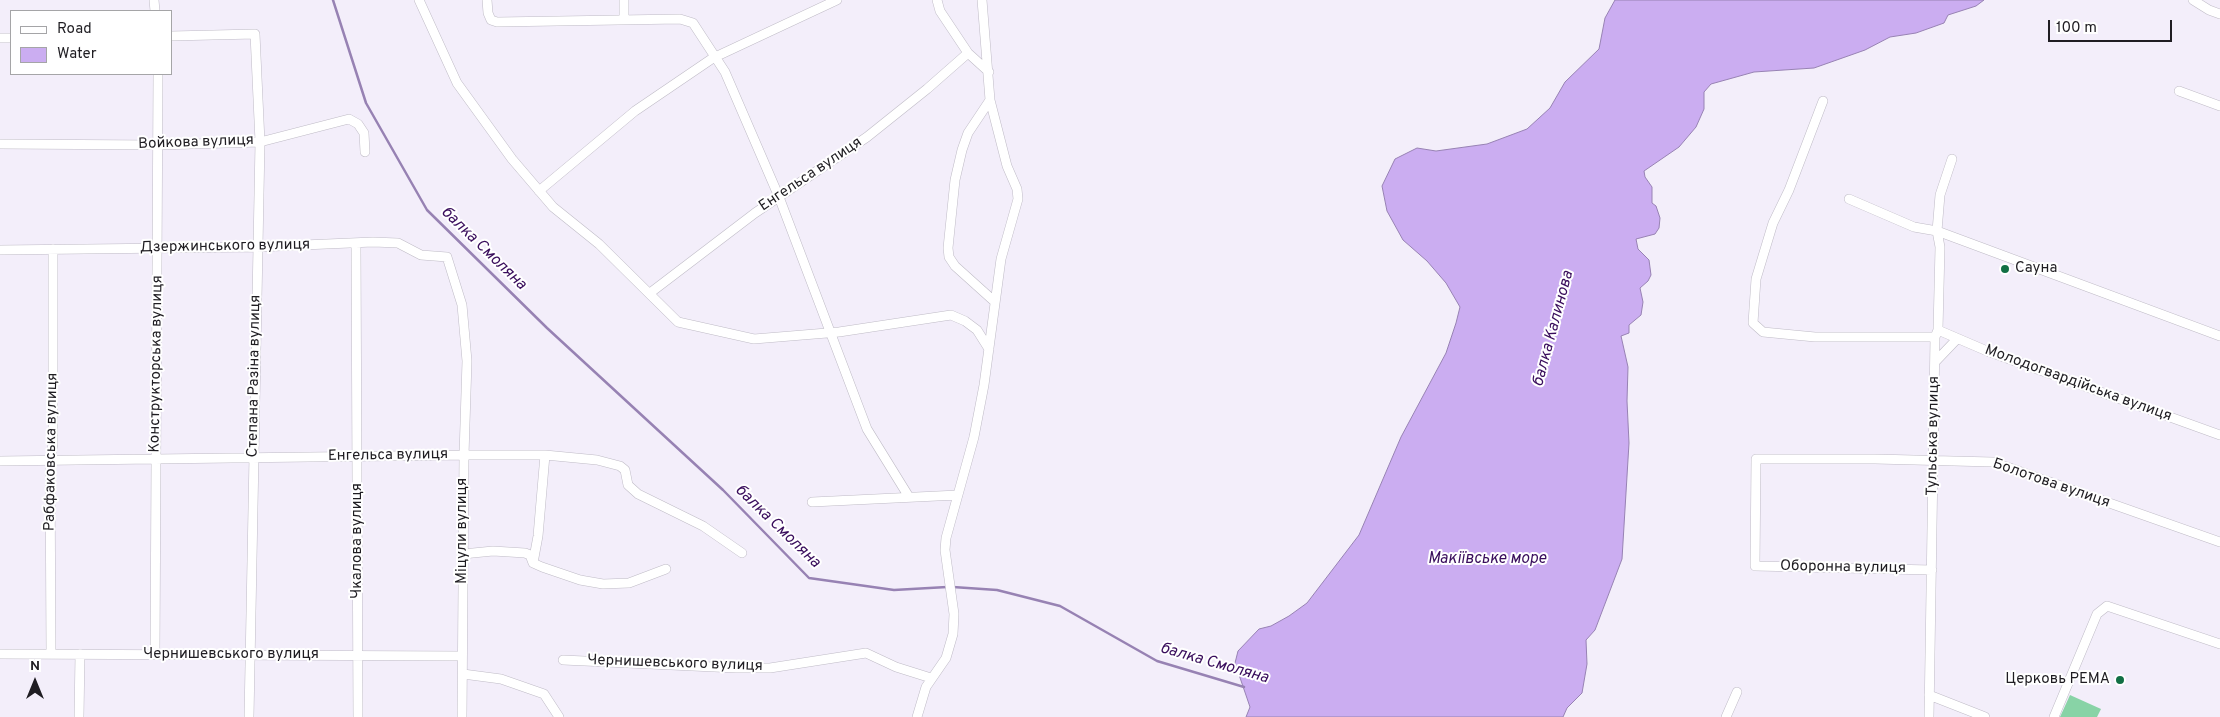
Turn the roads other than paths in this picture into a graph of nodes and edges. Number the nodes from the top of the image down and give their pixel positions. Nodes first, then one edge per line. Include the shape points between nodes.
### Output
1 (418, 0) edge
2 (488, 0) edge
3 (624, 0) edge
4 (837, 0) edge
5 (936, 0) edge
6 (982, 0) edge
7 (2192, 0) edge
8 (2220, 14) edge
9 (624, 20) junction
10 (172, 36) edge
11 (968, 53) junction
12 (715, 57) junction
13 (989, 72) junction
14 (158, 75) edge
15 (2179, 91) dead end
16 (990, 100) junction
17 (1823, 101) dead end
18 (2220, 106) edge
19 (260, 142) junction
20 (0, 144) edge
21 (158, 145) junction
22 (365, 152) dead end
23 (1952, 159) dead end
24 (539, 190) junction
25 (779, 197) junction
26 (1849, 199) dead end
27 (1937, 231) junction
28 (356, 244) junction
29 (257, 247) junction
30 (158, 248) junction
31 (53, 249) junction
32 (0, 250) edge
33 (447, 257) joint
34 (650, 293) junction
35 (995, 302) junction
36 (831, 333) junction
37 (1936, 333) junction
38 (2220, 336) edge
39 (1957, 339) junction
40 (989, 349) junction
41 (1935, 362) junction
42 (2220, 435) edge
43 (464, 455) junction
44 (545, 455) junction
45 (358, 457) junction
46 (254, 458) junction
47 (50, 460) junction
48 (155, 460) junction
49 (0, 461) edge
50 (1934, 461) junction
51 (958, 495) junction
52 (909, 497) junction
53 (812, 502) dead end
54 (2220, 542) edge
55 (742, 553) dead end
56 (463, 554) junction
57 (533, 563) junction
58 (1755, 566) joint
59 (666, 568) dead end
60 (1932, 570) junction
61 (2220, 644) edge
62 (0, 654) edge
63 (51, 654) junction
64 (80, 654) junction
65 (155, 655) junction
66 (250, 656) junction
67 (358, 656) junction
68 (462, 656) junction
69 (563, 660) dead end
70 (463, 674) junction
71 (931, 678) junction
72 (1736, 692) dead end
73 (1929, 695) junction
74 (79, 717) edge
75 (249, 717) edge
76 (358, 717) edge
77 (462, 717) edge
78 (559, 717) edge
79 (917, 717) edge
80 (1726, 717) edge
81 (1929, 717) edge
82 (1985, 717) edge
83 (2054, 717) edge

1 - 24 street via 457,83 512,159
2 - 9 street via 488,13 491,20 497,22
3 - 9 street
4 - 12 street
5 - 11 street
6 - 13 street
7 - 8 street
9 - 12 street via 680,19 693,24
10 - 19 street, Степана Разіна вулиця via 255,34
11 - 13 street
11 - 25 street, Енгельса вулиця via 867,137
12 - 24 street via 635,111
12 - 25 street via 725,72
13 - 16 street
14 - 21 street, Конструкторська вулиця
15 - 18 street
16 - 35 street via 1007,166 1018,189
16 - 35 street via 968,133 962,150 955,180 948,248 955,266
17 - 37 street, Молодогвардійська вулиця via 1773,223 1756,279 1753,323 1763,332 1815,337
19 - 21 street, Войкова вулиця
19 - 22 street, Войкова вулиця via 349,120 358,124 364,134
19 - 29 street, Степана Разіна вулиця
20 - 21 street, Войкова вулиця
21 - 30 street, Конструкторська вулиця
23 - 27 street, Тульська вулиця via 1940,195
24 - 34 street via 553,207 599,244
25 - 34 street, Енгельса вулиця
25 - 36 street
26 - 27 street via 1914,227
27 - 37 street, Тульська вулиця via 1940,247
27 - 38 street
28 - 29 street, Дзержинського вулиця
28 - 33 street, Дзержинського вулиця via 398,243 421,255
28 - 45 street, Чкалова вулиця
29 - 30 street, Дзержинського вулиця
29 - 46 street, Степана Разіна вулиця
30 - 31 street, Дзержинського вулиця
30 - 48 street, Конструкторська вулиця
31 - 32 street, Дзержинського вулиця
31 - 47 street, Рабфаковська вулиця via 53,444
33 - 43 street, Міцули вулиця via 462,305 467,361
34 - 36 street via 678,322 754,339
35 - 40 street
36 - 40 street via 951,315 977,330
36 - 52 street via 867,429
37 - 39 street, Молодогвардійська вулиця
37 - 41 street, Тульська вулиця
39 - 41 street
39 - 42 street, Молодогвардійська вулиця
40 - 51 street via 974,437
41 - 50 street, Тульська вулиця
43 - 44 street, Енгельса вулиця
43 - 45 street, Енгельса вулиця
43 - 56 street, Міцули вулиця
44 - 55 street, Енгельса вулиця via 597,460 620,466 625,470 628,485 638,494 703,526
44 - 57 street
45 - 46 street, Енгельса вулиця
45 - 67 street, Чкалова вулиця
46 - 48 street, Енгельса вулиця
46 - 66 street, Степана Разіна вулиця
47 - 48 street, Енгельса вулиця
47 - 49 street, Енгельса вулиця
47 - 63 street, Рабфаковська вулиця
48 - 65 street, Конструкторська вулиця
50 - 54 street, Болотова вулиця via 1993,462
50 - 58 street, Болотова вулиця via 1756,459
50 - 60 street, Тульська вулиця
51 - 52 street
51 - 71 street via 945,550 953,597 952,634 946,658
52 - 53 street
56 - 57 street via 525,552
56 - 68 street, Міцули вулиця
57 - 59 street via 580,580 602,584 628,583
58 - 60 street, Оборонна вулиця
60 - 73 street, Тульська вулиця
61 - 83 street via 2107,606 2097,614
62 - 63 street, Чернишевського вулиця
63 - 64 street, Чернишевського вулиця
64 - 65 street, Чернишевського вулиця
64 - 74 street
65 - 66 street, Чернишевського вулиця
66 - 67 street, Чернишевського вулиця
66 - 75 street, Степана Разіна вулиця
67 - 68 street, Чернишевського вулиця
67 - 76 street, Чкалова вулиця
68 - 70 street, Міцули вулиця
69 - 71 street, Чернишевського вулиця via 770,668 866,653
70 - 77 street, Міцули вулиця
70 - 78 street via 501,679 544,694
71 - 79 street
72 - 80 street
73 - 81 street, Тульська вулиця
73 - 82 street

